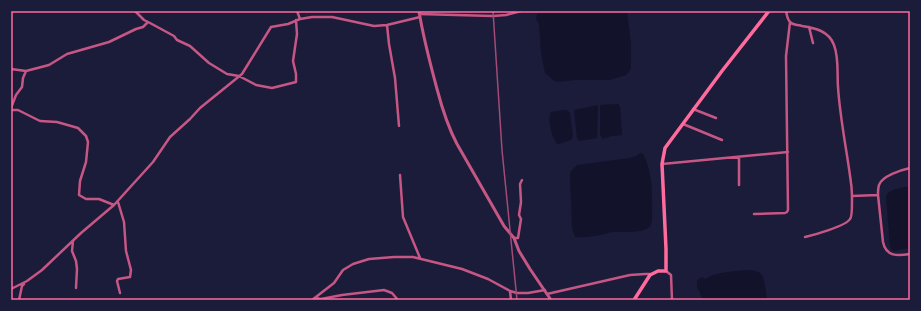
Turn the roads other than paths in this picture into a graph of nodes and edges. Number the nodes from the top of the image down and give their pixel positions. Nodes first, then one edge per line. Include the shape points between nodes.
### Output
1 (135, 11) edge
2 (297, 11) edge
3 (447, 11) edge
4 (522, 11) edge
5 (769, 11) edge
6 (786, 11) edge
7 (419, 14) edge
8 (448, 15) junction
9 (300, 19) junction
10 (296, 20) junction
11 (148, 22) junction
12 (790, 22) junction
13 (388, 25) junction
14 (809, 27) junction
15 (813, 43) dead end
16 (11, 69) edge
17 (26, 70) junction
18 (239, 76) junction
19 (11, 109) edge
20 (694, 109) junction
21 (716, 118) dead end
22 (683, 124) junction
23 (399, 126) dead end
24 (722, 140) dead end
25 (788, 152) junction
26 (739, 157) junction
27 (662, 164) junction
28 (910, 168) edge
29 (400, 175) dead end
30 (522, 180) dead end
31 (739, 185) dead end
32 (878, 195) junction
33 (852, 196) junction
34 (118, 201) junction
35 (114, 205) junction
36 (754, 214) dead end
37 (806, 237) dead end
38 (514, 238) junction
39 (74, 240) junction
40 (910, 254) edge
41 (420, 258) junction
42 (666, 271) junction
43 (650, 274) junction
44 (27, 281) junction
45 (76, 288) dead end
46 (11, 289) edge
47 (510, 291) junction
48 (546, 292) junction
49 (120, 293) dead end
50 (313, 299) edge
51 (19, 300) edge
52 (398, 300) edge
53 (511, 300) edge
54 (551, 300) edge
55 (634, 300) edge
56 (672, 300) edge

1 - 11 street
2 - 9 street
3 - 8 street
4 - 8 street via 494,16
5 - 20 main road
6 - 12 street
7 - 8 street
7 - 13 street
7 - 38 street via 432,73 450,131 504,226
9 - 10 street
9 - 13 street via 332,17 374,26
10 - 18 street via 271,27
10 - 18 street via 297,34 293,61 296,82 272,88 256,85
11 - 17 street via 145,26 109,42 67,54 49,65
11 - 18 street via 190,46 223,72
12 - 14 street
12 - 25 street via 786,56
13 - 23 street
14 - 15 street
14 - 33 street via 825,33 835,48 839,101
16 - 17 street
17 - 19 street via 22,87
18 - 34 street via 170,137 153,162
19 - 35 street via 40,121 57,122 78,128 88,142 79,195
20 - 21 street
20 - 22 main road
22 - 24 street
22 - 27 main road via 665,148
25 - 26 street
25 - 36 street via 788,212
26 - 27 street
26 - 31 street
27 - 42 main road
28 - 32 street via 881,181
29 - 41 street via 403,217
30 - 38 street via 520,231 518,238
32 - 33 street
32 - 40 street via 885,249 892,255
33 - 37 street via 850,220
34 - 35 street
34 - 49 street via 124,222 130,270 130,277 117,281
35 - 39 street
38 - 48 street via 519,251
39 - 44 street
39 - 45 street via 72,251 77,269
41 - 47 street via 462,269
41 - 50 street via 370,259 353,264 343,270 334,283
42 - 43 main road
42 - 56 street via 671,275
43 - 48 street via 630,275
43 - 55 main road
44 - 46 street
44 - 51 street via 22,286
47 - 48 street
47 - 53 street
48 - 54 street
50 - 52 street via 384,290

